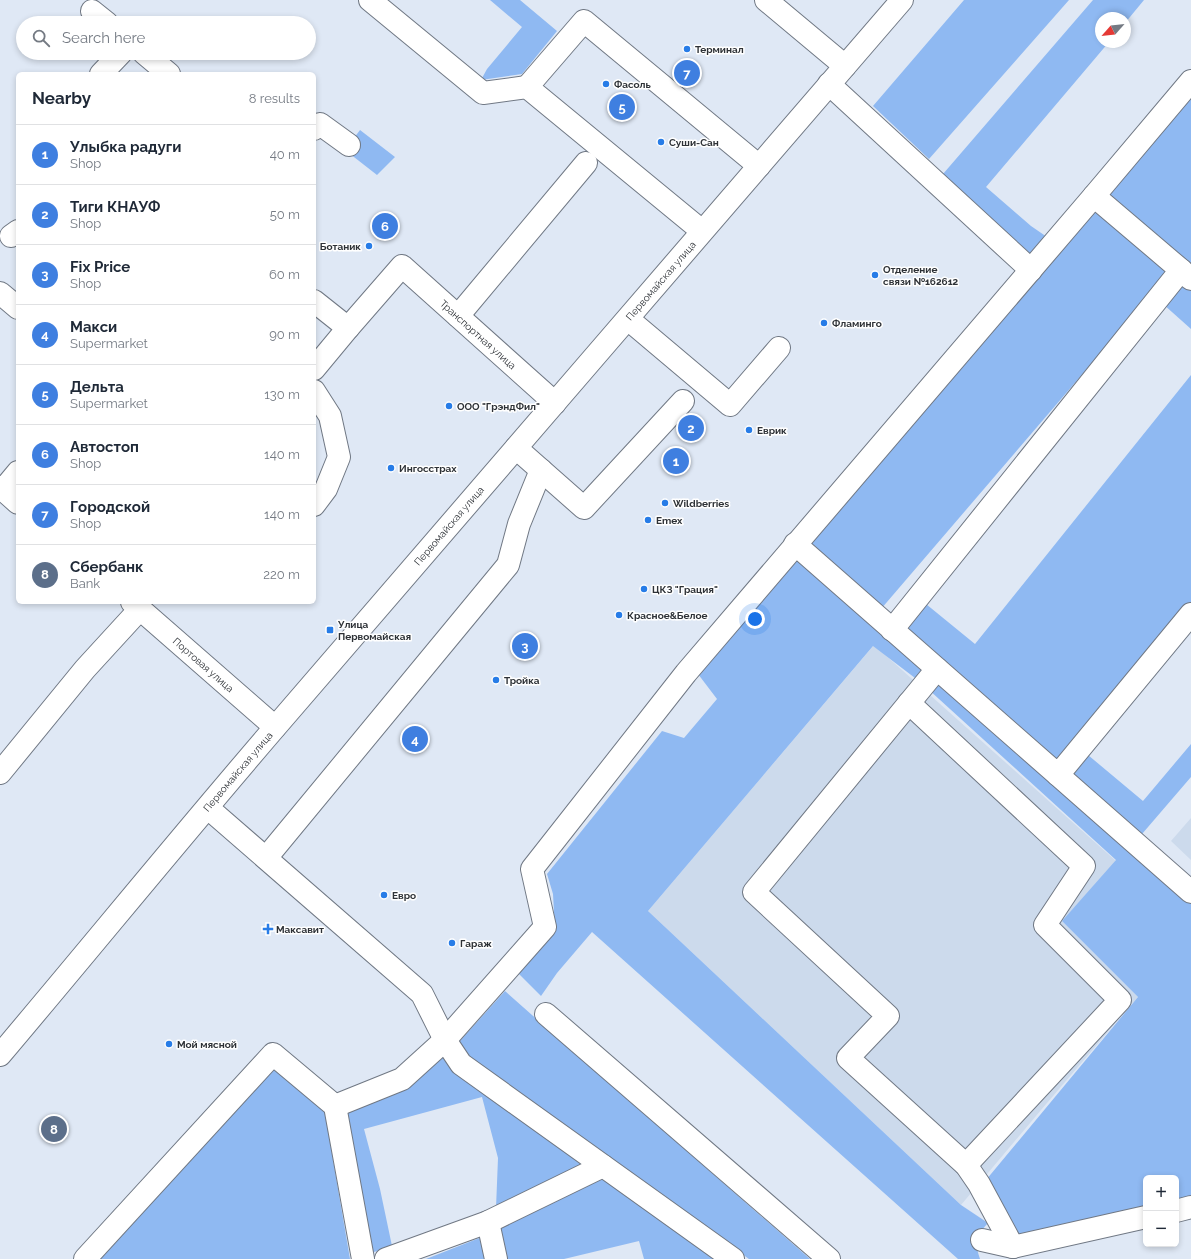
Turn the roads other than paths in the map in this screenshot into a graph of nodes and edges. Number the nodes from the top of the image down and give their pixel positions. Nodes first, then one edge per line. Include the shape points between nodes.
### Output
1 (370, 0) edge
2 (766, 0) edge
3 (902, 0) edge
4 (114, 60) edge
5 (152, 60) edge
6 (845, 66) junction
7 (103, 72) edge
8 (167, 72) edge
9 (1191, 81) edge
10 (829, 84) junction
11 (527, 87) junction
12 (316, 127) edge
13 (349, 145) dead end
14 (586, 164) dead end
15 (759, 166) junction
16 (1094, 196) junction
17 (702, 231) junction
18 (1031, 270) junction
19 (1186, 275) edge
20 (0, 293) edge
21 (316, 303) edge
22 (16, 306) edge
23 (458, 316) junction
24 (628, 319) junction
25 (348, 328) junction
26 (779, 348) dead end
27 (316, 367) edge
28 (316, 394) edge
29 (683, 401) dead end
30 (555, 403) junction
31 (516, 448) junction
32 (542, 470) junction
33 (16, 476) edge
34 (7, 494) edge
35 (316, 502) edge
36 (795, 544) junction
37 (136, 605) edge
38 (1191, 614) edge
39 (892, 630) junction
40 (937, 669) junction
41 (909, 703) junction
42 (275, 727) junction
43 (0, 773) edge
44 (1058, 775) junction
45 (208, 808) junction
46 (266, 858) junction
47 (1191, 892) edge
48 (546, 1014) dead end
49 (445, 1040) junction
50 (0, 1055) edge
51 (335, 1106) junction
52 (966, 1165) junction
53 (603, 1166) junction
54 (1191, 1207) edge
55 (1179, 1210) edge
56 (1143, 1218) edge
57 (488, 1222) junction
58 (982, 1240) dead end
59 (1013, 1247) junction
60 (730, 1258) edge
61 (85, 1259) edge
62 (363, 1259) edge
63 (386, 1259) edge
64 (496, 1259) edge
65 (829, 1259) edge

1 - 11 street via 483,93
2 - 6 street
3 - 6 street, Первомайская улица
4 - 7 street
5 - 8 street
6 - 10 street, Первомайская улица
9 - 16 street
10 - 15 street, Первомайская улица
10 - 18 street
11 - 15 street via 584,21
11 - 17 street
12 - 13 street via 320,124
14 - 23 street
15 - 17 street, Первомайская улица
16 - 18 street
16 - 19 street
17 - 24 street, Первомайская улица
18 - 36 street
19 - 39 street
20 - 22 street
21 - 25 street
23 - 25 street, Транспортная улица via 402,266
23 - 30 street, Транспортная улица
24 - 26 street via 730,405
24 - 30 street, Первомайская улица
25 - 27 street
28 - 35 street via 330,416 339,457 326,489
29 - 32 street via 584,508
30 - 31 street, Первомайская улица
31 - 32 street
31 - 42 street, Первомайская улица
32 - 46 street via 519,524 508,565
33 - 34 street
36 - 39 street
36 - 49 street via 686,673 532,869 545,927
37 - 42 street, Портовая улица
37 - 43 street
38 - 44 street
39 - 40 street
40 - 41 street
40 - 44 street
41 - 52 street via 1084,866 1045,925 1120,1000
41 - 52 street via 754,892 888,1016 848,1058
42 - 45 street, Первомайская улица
44 - 47 street
45 - 46 street
45 - 50 street, Первомайская улица
46 - 49 street via 422,994
48 - 65 street
49 - 51 street via 402,1079
49 - 53 street via 461,1064
51 - 61 street via 273,1054
51 - 62 street
52 - 59 street
53 - 57 street
53 - 60 street
54 - 55 street
56 - 59 street
57 - 63 street
57 - 64 street
58 - 59 street

